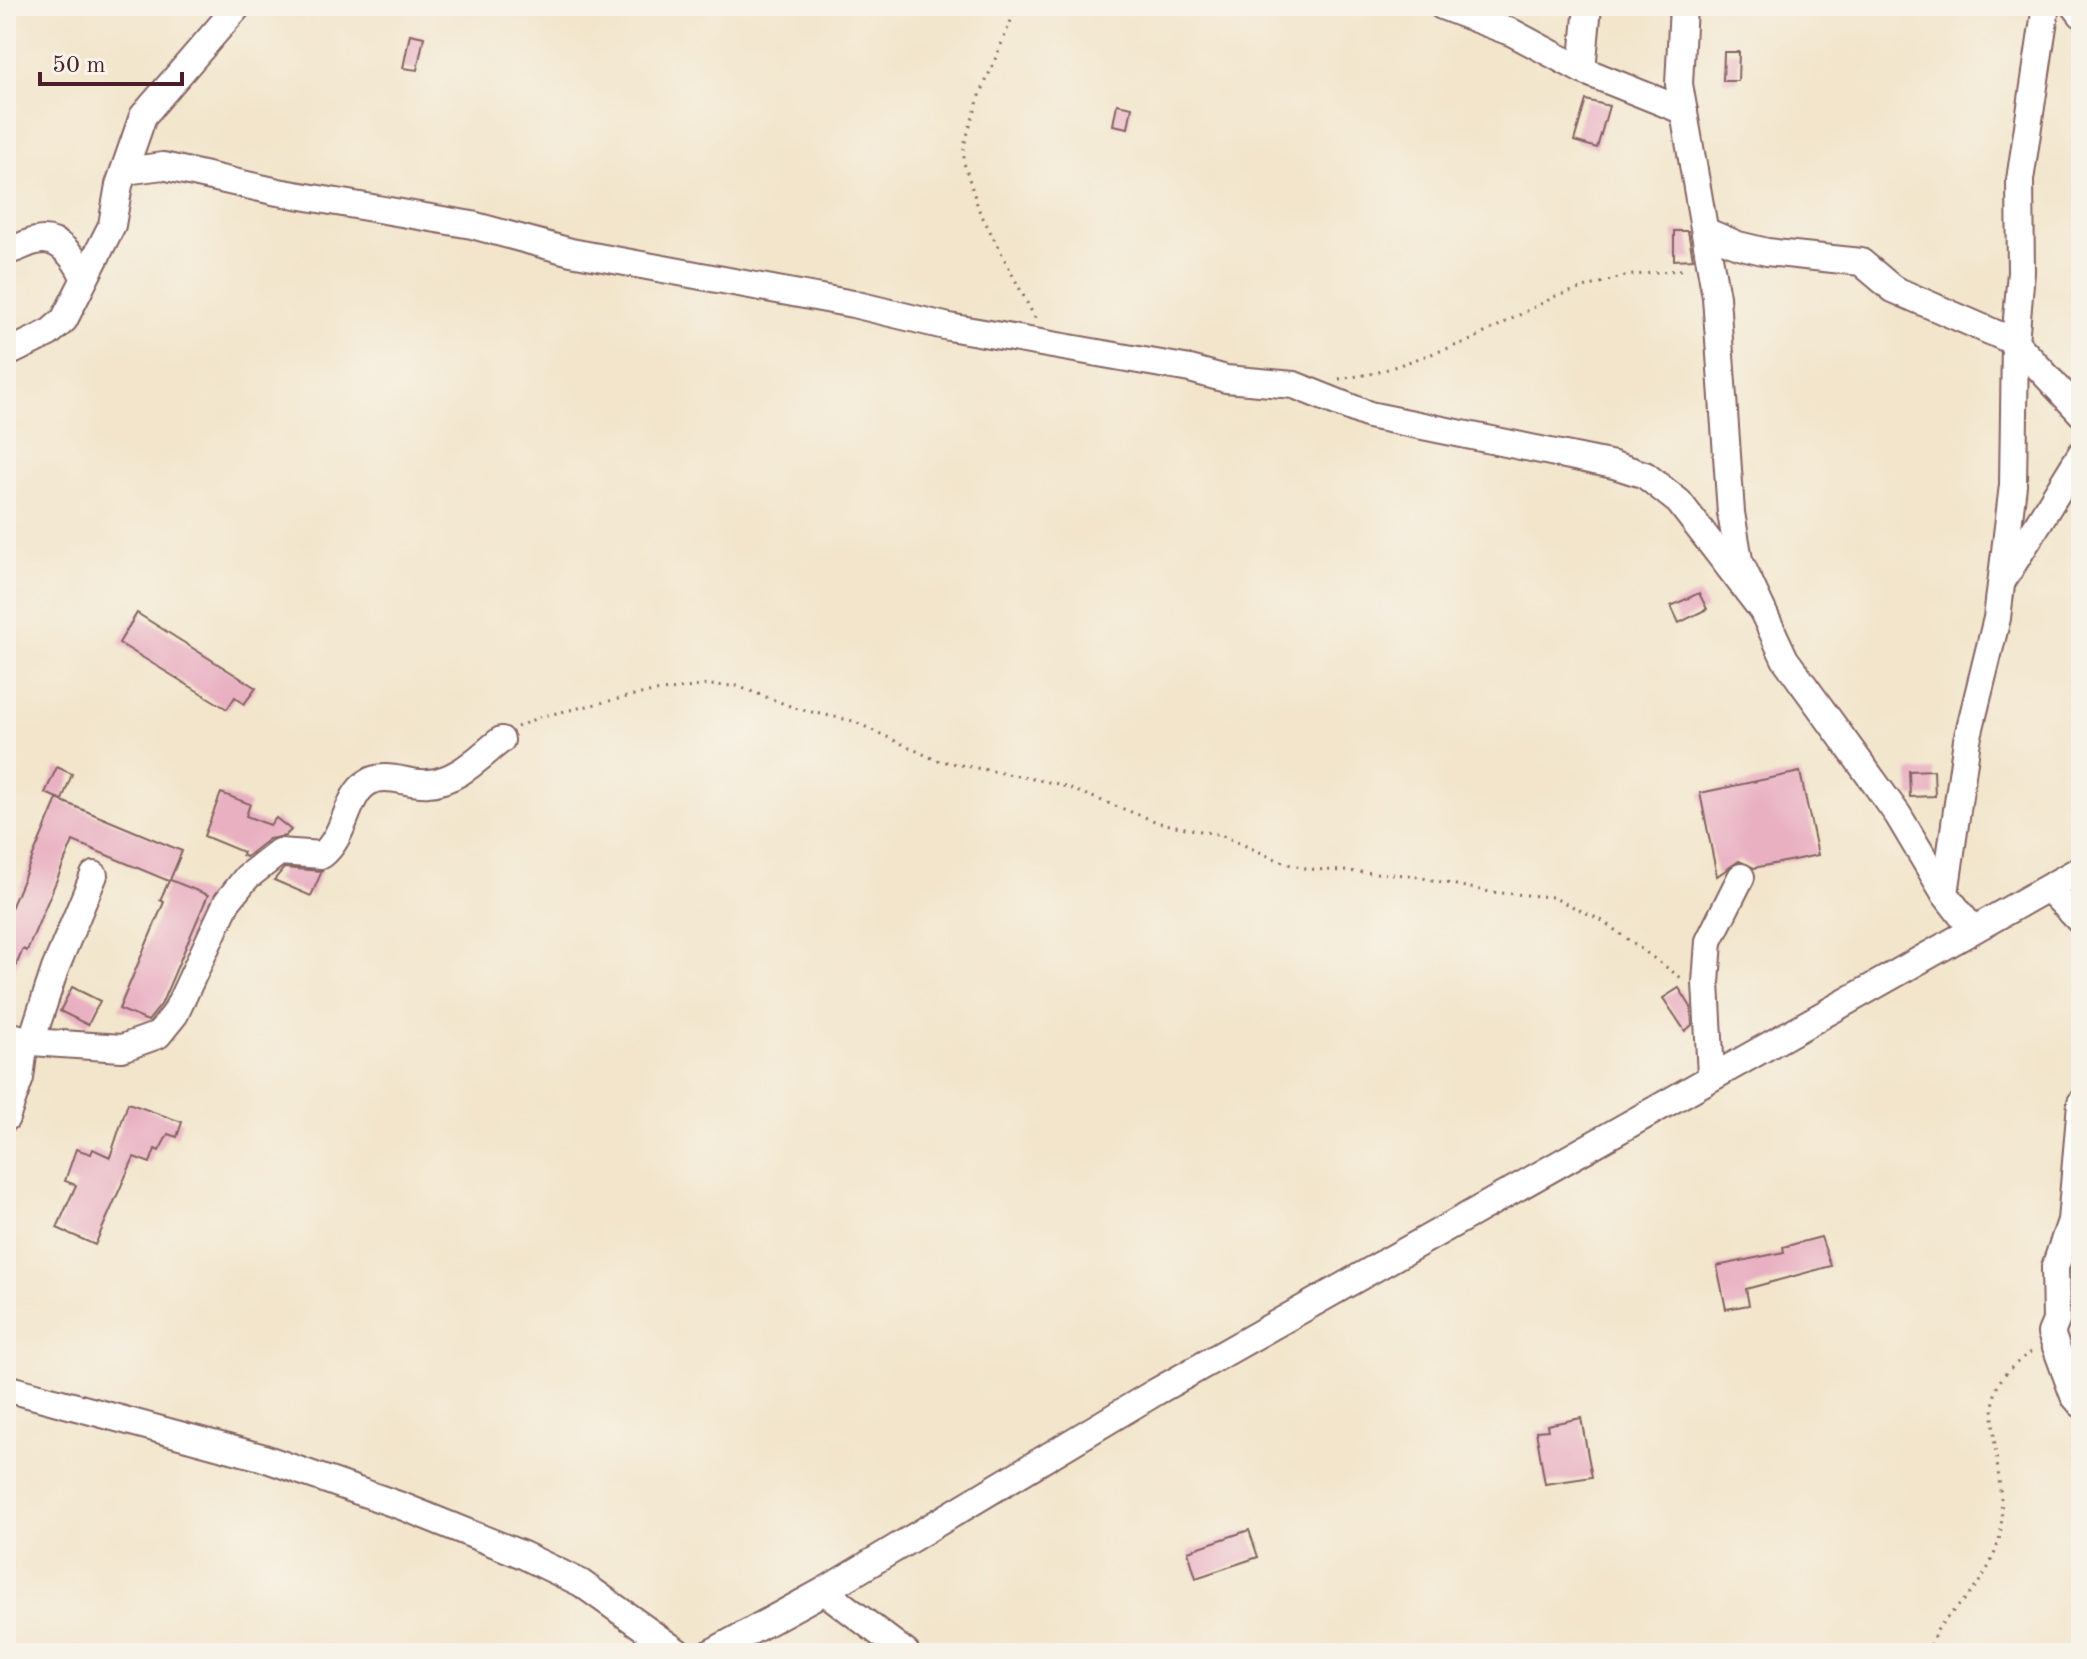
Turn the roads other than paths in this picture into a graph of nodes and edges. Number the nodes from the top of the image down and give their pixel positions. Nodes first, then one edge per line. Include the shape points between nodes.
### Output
1 (238, 6) edge
2 (1442, 6) edge
3 (1588, 6) edge
4 (1683, 6) edge
5 (2046, 6) edge
6 (2075, 6) edge
7 (2081, 14) edge
8 (1582, 70) junction
9 (1684, 111) junction
10 (125, 171) junction
11 (1705, 231) junction
12 (6, 251) edge
13 (84, 277) junction
14 (2015, 342) junction
15 (6, 354) edge
16 (2081, 413) edge
17 (2081, 454) edge
18 (2001, 581) junction
19 (1762, 610) junction
20 (501, 740) road end
21 (2081, 869) edge
22 (94, 875) dead end
23 (1741, 877) dead end
24 (2048, 888) junction
25 (1945, 894) junction
26 (2081, 922) edge
27 (1972, 929) junction
28 (21, 1039) edge
29 (1711, 1075) junction
30 (2081, 1103) edge
31 (6, 1118) edge
32 (2077, 1209) edge
33 (6, 1388) edge
34 (2081, 1404) edge
35 (824, 1591) junction
36 (679, 1653) edge
37 (711, 1653) edge
38 (906, 1653) edge

1 - 10 street via 148,107
2 - 8 street via 1513,33
3 - 8 street
4 - 9 street via 1679,84
5 - 14 street via 2020,180
6 - 7 street
8 - 9 street
9 - 11 street
10 - 13 street via 112,225
10 - 19 street via 163,166 472,225 571,252 1226,379 1294,385 1369,415 1645,475 1679,502
11 - 14 street via 1767,252 1861,262 1893,289
11 - 19 street via 1731,513 1739,560
12 - 13 street via 38,240 53,241 79,265
13 - 15 street via 64,320
14 - 16 street
14 - 18 street via 2013,485
17 - 18 street
18 - 25 street via 1967,740
19 - 25 street via 1785,659 1898,815
20 - 28 street via 444,780 368,782 322,855 279,852 260,865 227,902 175,1014 158,1035 122,1048
21 - 24 street
22 - 28 street
23 - 29 street via 1709,941
24 - 26 street
24 - 27 street
25 - 27 street
27 - 29 street
28 - 31 street via 20,1078
29 - 35 street via 1154,1393
30 - 32 street
32 - 34 street via 2055,1267 2052,1340
33 - 36 street via 261,1457 404,1507 581,1583
35 - 37 street
35 - 38 street

